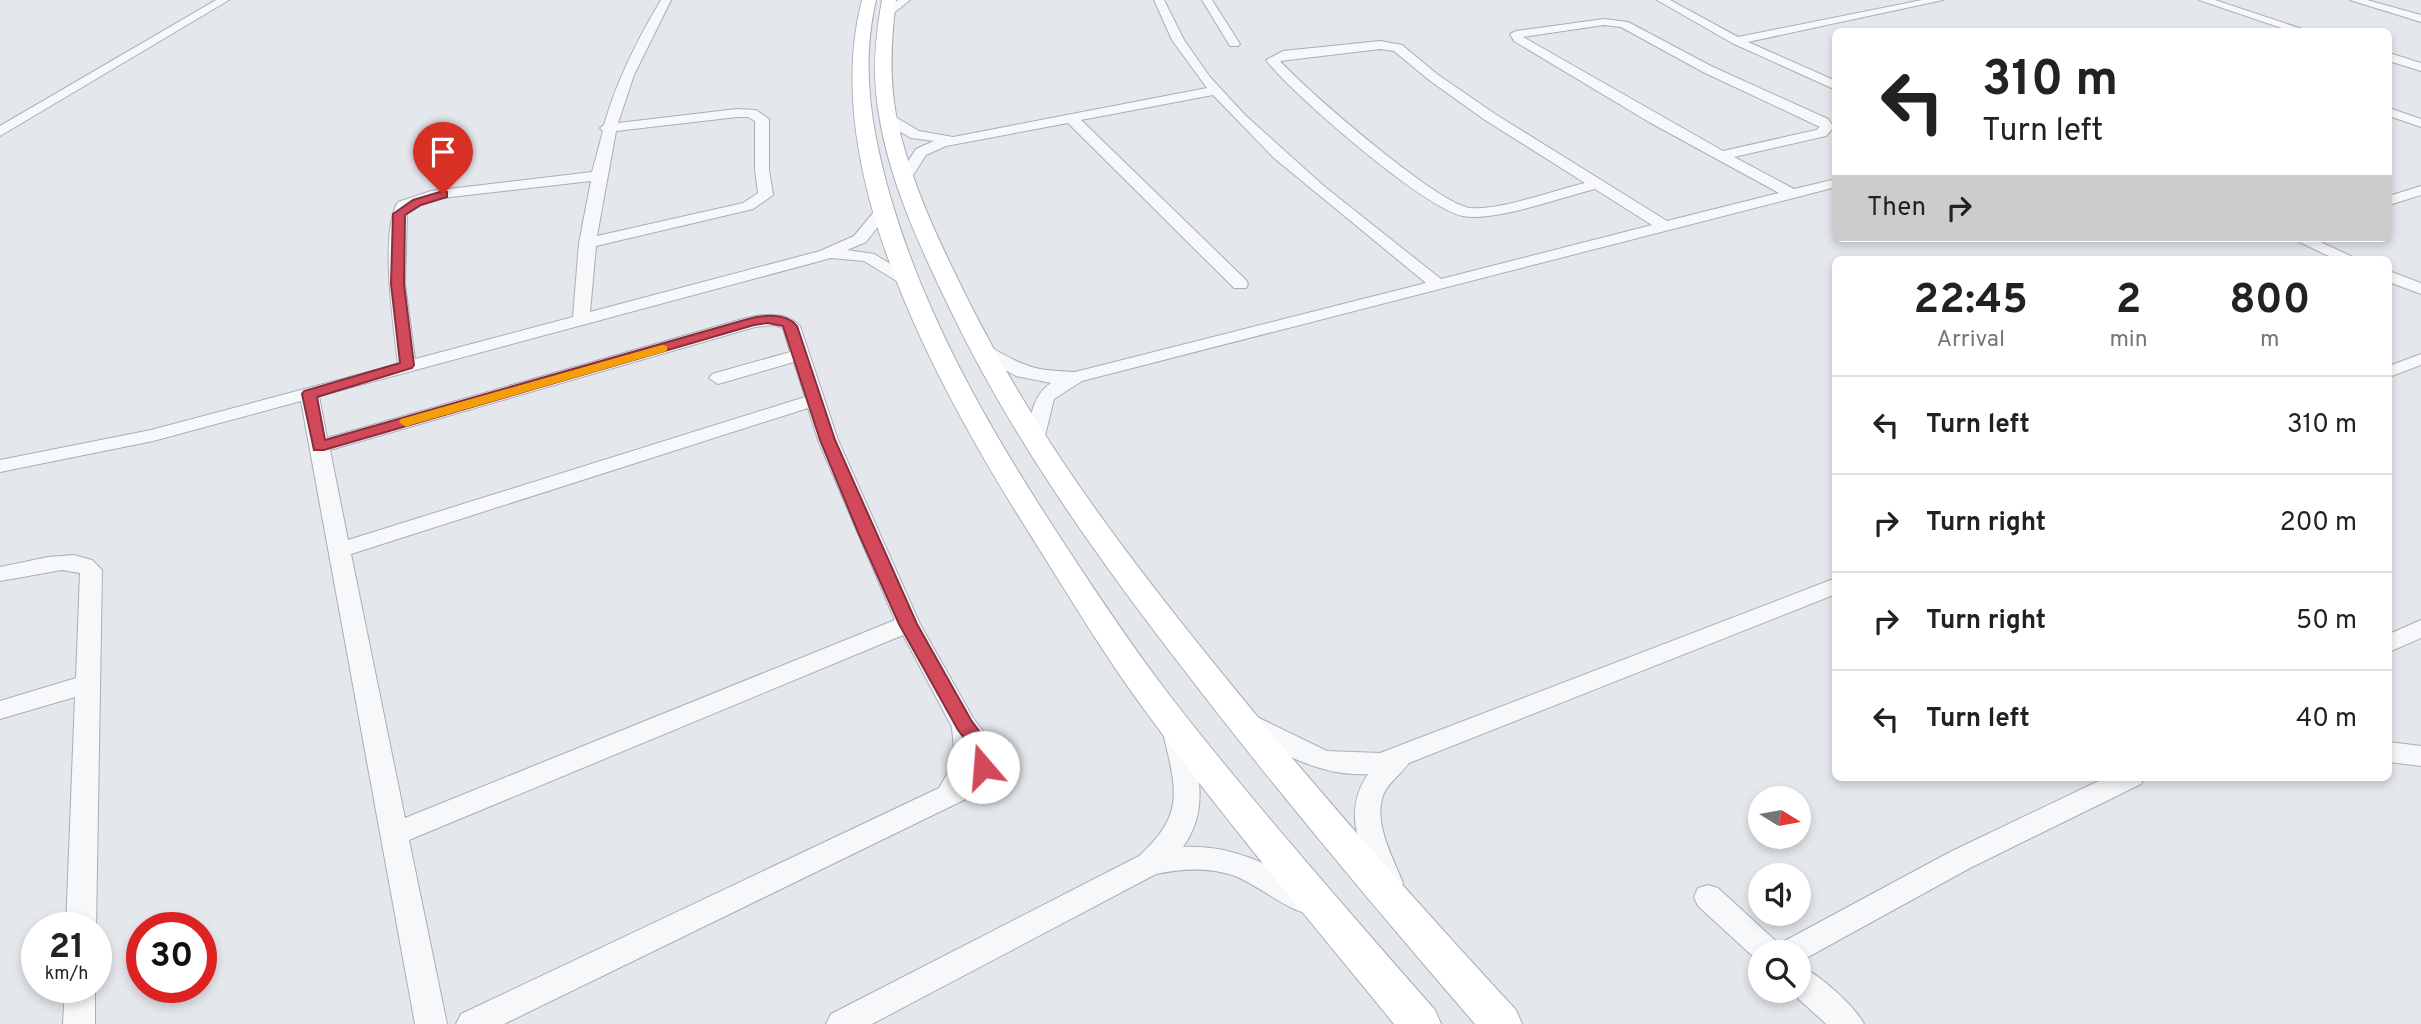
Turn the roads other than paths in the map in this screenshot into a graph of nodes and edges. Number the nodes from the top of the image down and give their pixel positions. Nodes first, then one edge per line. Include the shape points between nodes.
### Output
1 (224, 0) edge
2 (666, 0) edge
3 (1159, 0) edge
4 (1207, 0) edge
5 (1662, 0) edge
6 (1938, 0) edge
7 (2204, 0) edge
8 (2355, 0) edge
9 (879, 16) edge
10 (2421, 19) edge
11 (2293, 28) edge
12 (1736, 41) junction
13 (1234, 44) dead end
14 (2392, 58) edge
15 (2421, 67) edge
16 (1832, 84) edge
17 (1217, 90) junction
18 (2392, 113) edge
19 (887, 118) junction
20 (1071, 118) junction
21 (2421, 123) edge
22 (607, 128) junction
23 (0, 132) edge
24 (961, 138) junction
25 (1721, 156) junction
26 (596, 176) junction
27 (905, 177) junction
28 (1595, 184) junction
29 (1832, 184) edge
30 (2421, 190) edge
31 (1792, 194) junction
32 (2392, 200) edge
33 (883, 211) junction
34 (1664, 226) junction
35 (2309, 242) edge
36 (587, 243) junction
37 (826, 254) junction
38 (2342, 256) edge
39 (2392, 277) edge
40 (906, 280) junction
41 (1240, 284) dead end
42 (1436, 284) junction
43 (2421, 289) edge
44 (581, 319) junction
45 (796, 345) junction
46 (981, 349) junction
47 (2421, 359) edge
48 (407, 365) junction
49 (2392, 371) edge
50 (1076, 377) junction
51 (718, 378) dead end
52 (309, 394) junction
53 (813, 400) junction
54 (1035, 444) junction
55 (319, 447) junction
56 (0, 466) edge
57 (339, 550) junction
58 (0, 575) edge
59 (1832, 588) edge
60 (908, 624) junction
61 (2421, 628) edge
62 (2392, 642) edge
63 (87, 684) junction
64 (0, 710) edge
65 (1237, 716) junction
66 (1174, 725) junction
67 (2392, 752) edge
68 (2421, 756) edge
69 (1400, 758) junction
70 (2124, 781) edge
71 (394, 834) junction
72 (1149, 864) junction
73 (1707, 897) dead end
74 (1396, 907) junction
75 (81, 912) edge
76 (1329, 916) junction
77 (1755, 940) edge
78 (1811, 941) edge
79 (1811, 991) edge
80 (80, 1003) edge
81 (79, 1024) edge
82 (431, 1024) edge
83 (472, 1024) edge
84 (842, 1024) edge
85 (1420, 1024) edge
86 (1501, 1024) edge
87 (1848, 1024) edge

1 - 23 street
2 - 22 street via 627,72
3 - 17 street via 1182,44
4 - 13 street
5 - 12 street
6 - 12 street
7 - 11 street
8 - 10 street
9 - 19 street
9 - 33 street via 864,122
12 - 16 street
14 - 15 street
17 - 20 street
17 - 42 street via 1279,154
18 - 21 street
19 - 24 street via 923,137
19 - 27 street
20 - 24 street
20 - 41 street
22 - 26 street
22 - 36 street via 725,115 748,117 762,123 766,195 735,208
24 - 27 street via 921,152
25 - 25 street via 1595,87 1525,43 1522,35 1594,23 1618,24 1827,127
25 - 31 street
26 - 36 street
26 - 48 street via 443,194 399,214 397,284
27 - 46 street via 934,254
28 - 28 street via 1491,209 1462,212 1451,208 1335,119 1279,68 1278,59 1364,46 1405,54 1481,111
28 - 34 street
29 - 31 street
30 - 32 street
31 - 34 street
33 - 37 street via 860,239
33 - 40 street
34 - 42 street
35 - 38 street
36 - 44 street
37 - 40 street via 868,257
37 - 44 street
39 - 43 street
40 - 66 street via 1013,486
42 - 50 street
44 - 48 street
45 - 51 street
45 - 53 street
45 - 55 street via 785,328 734,328
46 - 50 street via 1022,372
46 - 54 street
47 - 49 street
48 - 52 street
50 - 54 street via 1046,396
52 - 55 street
52 - 56 street via 142,438
53 - 57 street
53 - 60 street via 845,485
54 - 65 street via 1103,543
55 - 57 street
57 - 71 street
58 - 63 street via 68,561 88,566
59 - 69 street
60 - 71 street
60 - 83 street via 964,725 983,750 983,767 972,783
61 - 62 street
63 - 64 street
63 - 75 street
65 - 69 street via 1322,761 1362,765
65 - 74 street
66 - 72 street via 1188,782 1188,809 1178,833
66 - 76 street
67 - 68 street
69 - 74 street via 1380,776 1367,814 1371,842
70 - 78 street via 1960,860
71 - 82 street
72 - 76 street via 1195,856 1240,863
72 - 84 street
73 - 77 street
74 - 86 street
76 - 85 street
79 - 87 street
80 - 81 street

